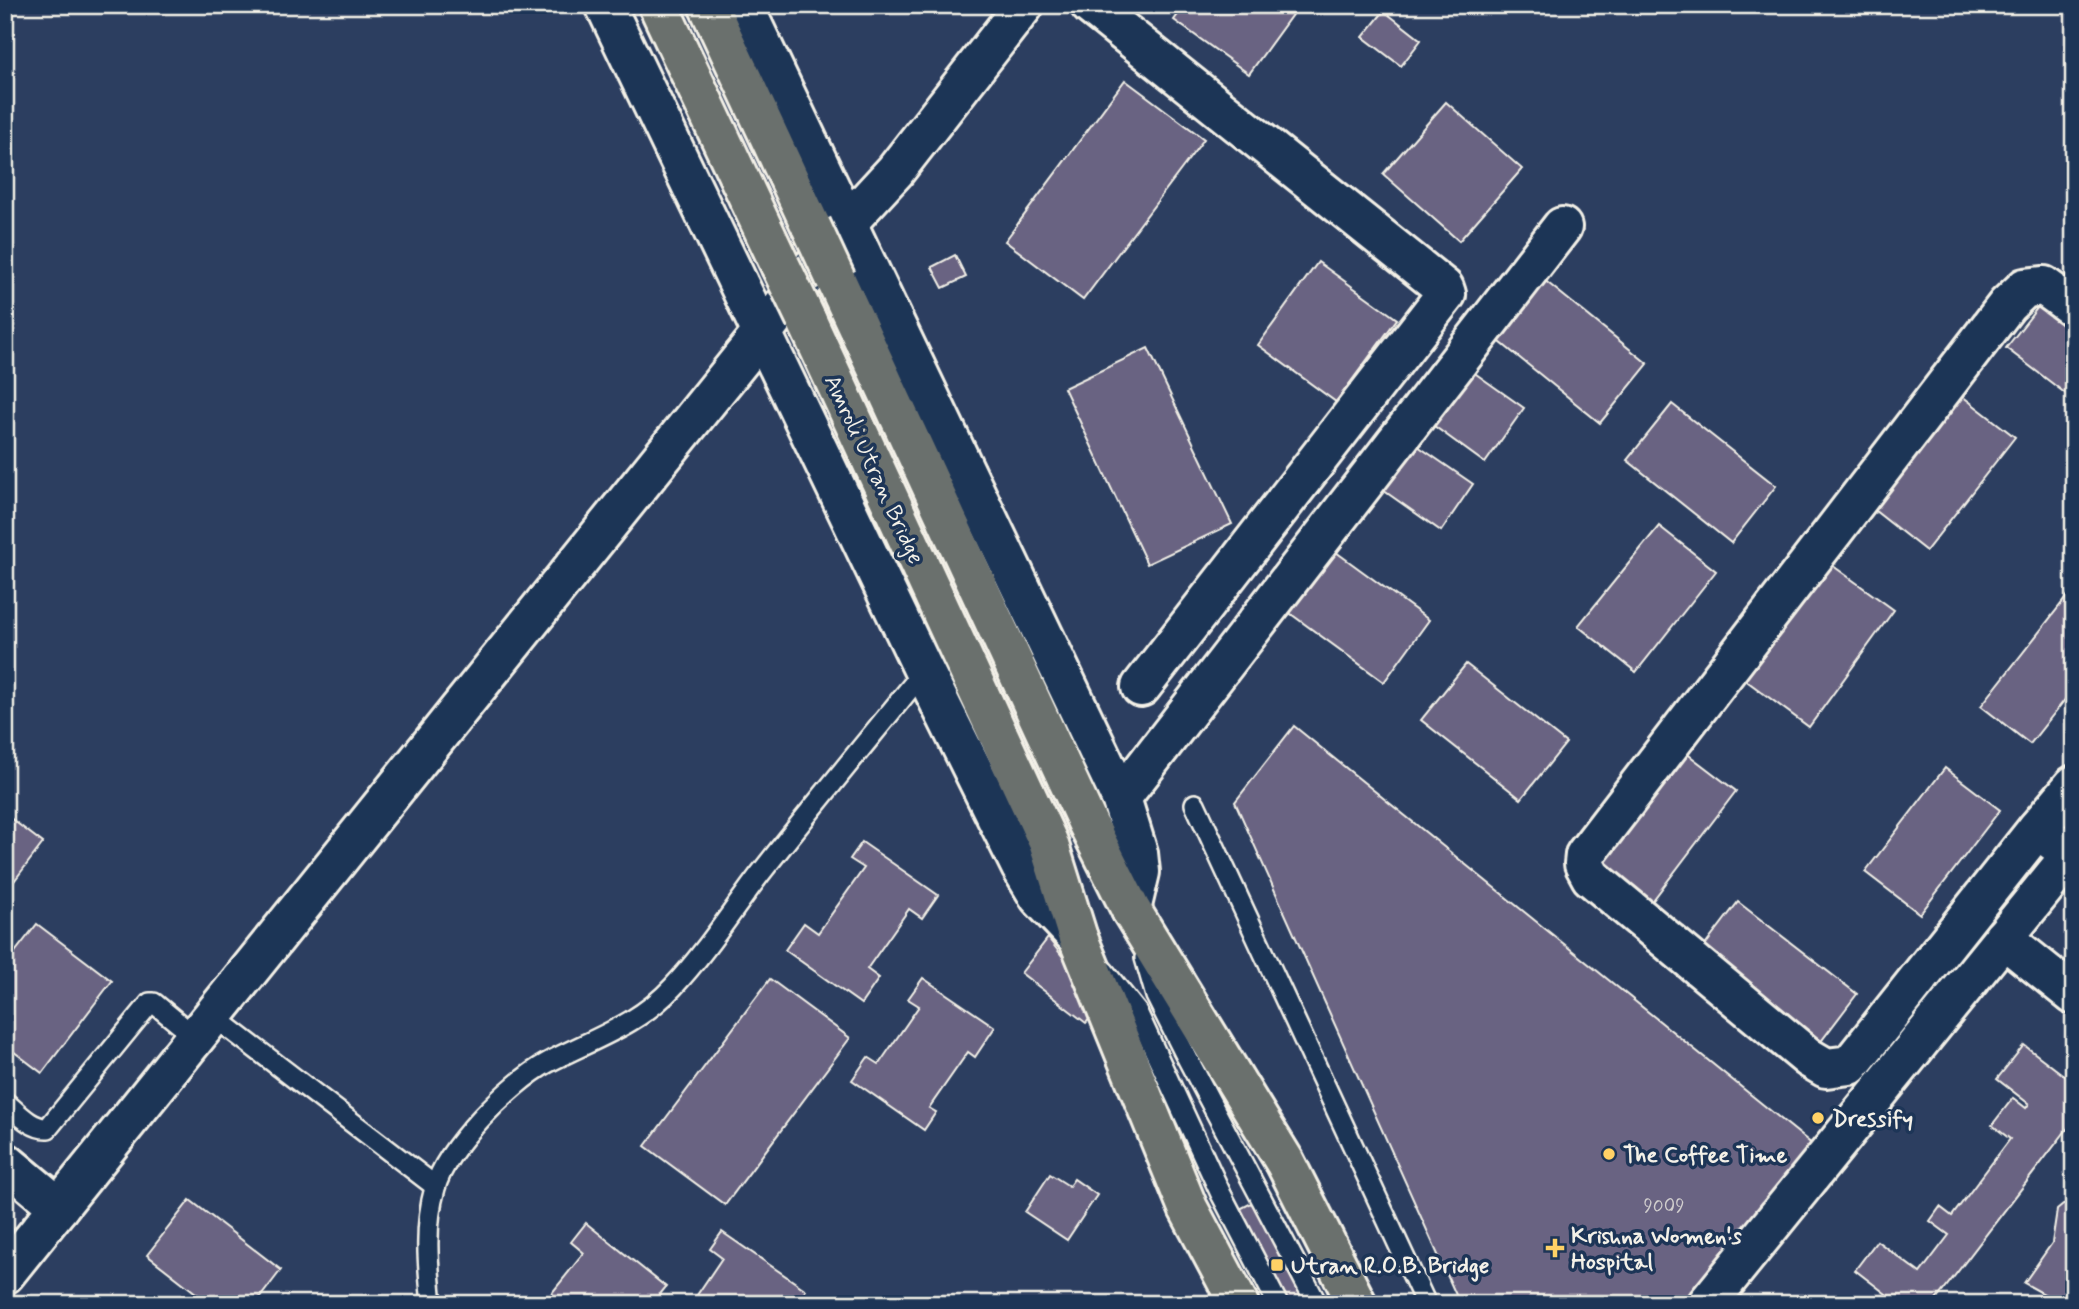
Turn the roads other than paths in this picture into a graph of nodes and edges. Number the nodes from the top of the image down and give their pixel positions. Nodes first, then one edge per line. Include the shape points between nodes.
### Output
1 (605, 5) edge
2 (658, 5) edge
3 (708, 5) edge
4 (743, 5) edge
5 (1024, 5) edge
6 (1090, 5) edge
7 (828, 225) junction
8 (1562, 227) dead end
9 (2074, 308) edge
10 (762, 334) junction
11 (924, 671) junction
12 (1141, 687) dead end
13 (2074, 785) edge
14 (1121, 798) junction
15 (1195, 804) dead end
16 (2037, 829) junction
17 (2072, 853) edge
18 (1132, 910) junction
19 (1078, 938) junction
20 (2003, 938) junction
21 (2074, 995) edge
22 (203, 1026) junction
23 (5, 1102) edge
24 (5, 1162) edge
25 (435, 1186) junction
26 (59, 1207) junction
27 (5, 1274) edge
28 (1232, 1300) edge
29 (432, 1304) edge
30 (1278, 1304) edge
31 (1317, 1304) edge
32 (1357, 1304) edge
33 (1426, 1304) edge
34 (1707, 1304) edge

1 - 10 street
2 - 19 main road, Amroli Utran Bridge, bridge via 1048,842
3 - 7 main road, Amroli Utran Bridge
4 - 7 street
5 - 7 street via 895,171
6 - 12 street via 1446,294
7 - 10 street
7 - 14 street
7 - 18 main road, Amroli Utran Bridge, bridge via 836,280
8 - 14 street
9 - 16 street via 2044,286 2025,288 2007,306 1586,855 1584,864 1591,877 1826,1068 1850,1065
10 - 11 street
10 - 22 street
11 - 19 street via 1021,867 1039,897
11 - 25 lane via 674,986 648,1012 613,1034 545,1064 495,1103 459,1144
13 - 16 street
14 - 18 street via 1140,872
15 - 33 lane
16 - 17 street
17 - 20 street
18 - 31 lane via 1156,996
18 - 32 main road, Amroli Utran Bridge via 1285,1162
19 - 28 main road, Amroli Utran Bridge via 1188,1208
19 - 30 lane via 1137,1012 1220,1194
20 - 21 street
20 - 34 street
22 - 23 lane via 150,1003 48,1128 30,1123
22 - 25 lane
22 - 26 street
24 - 26 street
25 - 29 lane via 426,1251
26 - 27 street

